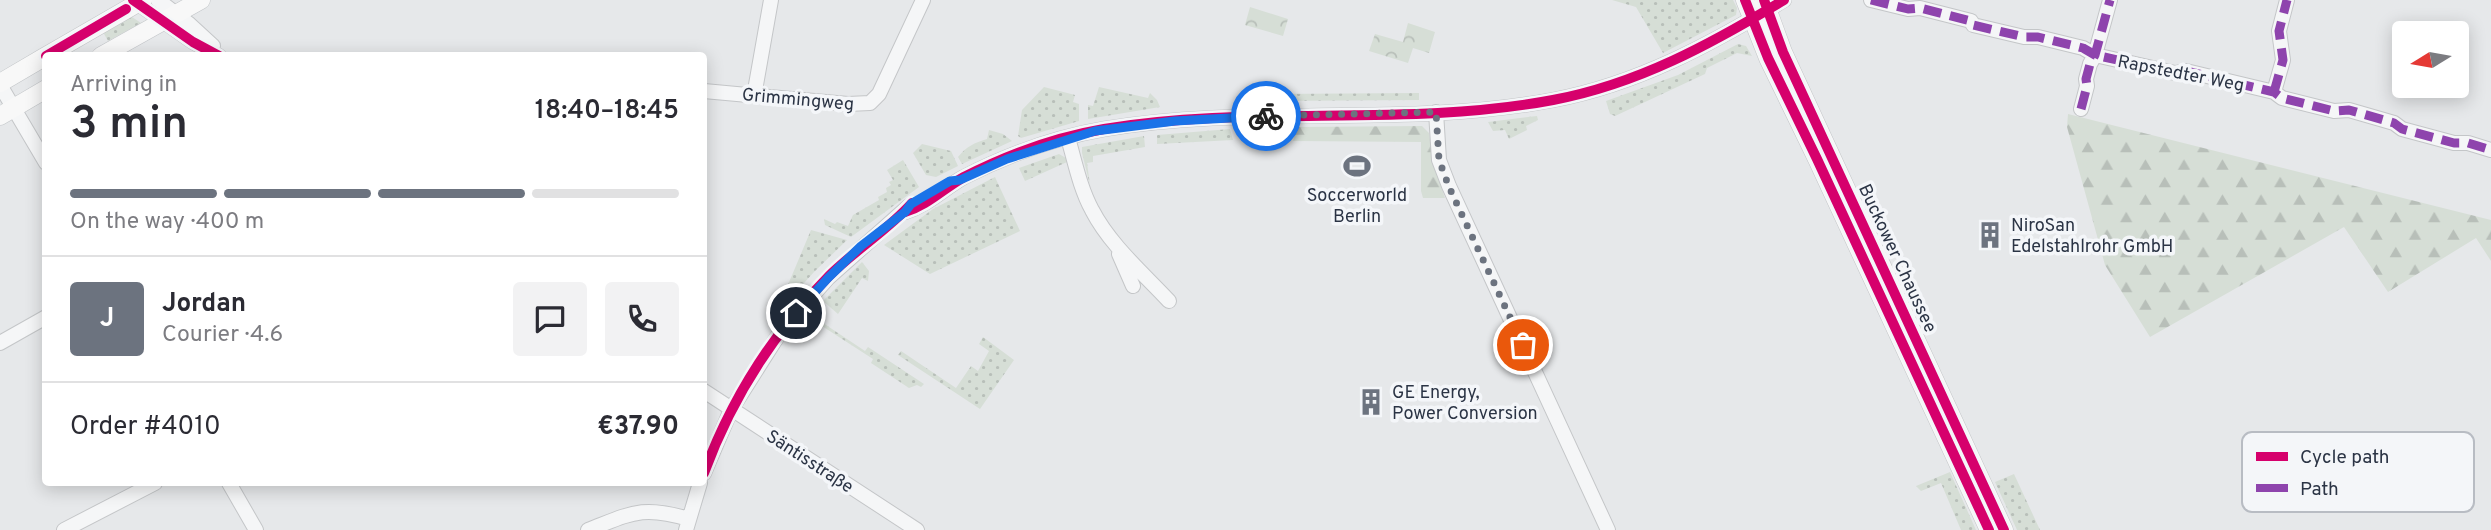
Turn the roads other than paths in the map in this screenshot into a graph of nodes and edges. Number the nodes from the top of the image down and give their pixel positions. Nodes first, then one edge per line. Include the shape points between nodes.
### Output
1 (158, 0) edge
2 (201, 0) edge
3 (771, 0) edge
4 (923, 0) edge
5 (1745, 0) edge
6 (1784, 0) edge
7 (1871, 0) edge
8 (2109, 0) edge
9 (2287, 0) edge
10 (138, 1) edge
11 (1766, 5) edge
12 (169, 18) junction
13 (1751, 20) junction
14 (53, 52) edge
15 (108, 52) edge
16 (216, 52) edge
17 (2095, 55) junction
18 (42, 58) edge
19 (0, 84) edge
20 (707, 90) edge
21 (42, 91) edge
22 (2274, 92) junction
23 (754, 96) junction
24 (2081, 109) dead end
25 (7, 112) edge
26 (1436, 112) junction
27 (1068, 138) junction
28 (2491, 150) edge
29 (42, 158) edge
30 (1114, 243) junction
31 (1133, 286) dead end
32 (1169, 302) dead end
33 (42, 319) edge
34 (0, 343) edge
35 (707, 393) edge
36 (731, 410) junction
37 (707, 466) edge
38 (149, 486) edge
39 (231, 486) edge
40 (699, 486) edge
41 (687, 525) edge
42 (64, 530) edge
43 (256, 530) edge
44 (588, 530) edge
45 (917, 530) edge
46 (1608, 530) edge
47 (1989, 530) edge
48 (2004, 530) edge

1 - 12 street
2 - 12 main road
3 - 23 street
4 - 23 street, Grimmingweg via 870,103
5 - 13 main road, Buckower Chaussee
6 - 11 street
7 - 17 street, Rapstedter Weg via 2083,48
8 - 17 street
9 - 22 street via 2279,31 2283,60
10 - 12 street
10 - 14 main road
11 - 13 street
11 - 48 main road, Buckower Chaussee via 1793,74
12 - 15 main road
12 - 16 street
13 - 26 street via 1664,66 1618,83 1528,104
13 - 47 main road, Buckower Chaussee
17 - 22 street, Rapstedter Weg
17 - 24 street
18 - 19 main road
19 - 25 street
20 - 23 street, Grimmingweg
21 - 25 main road
22 - 28 street, Rapstedter Weg via 2282,98 2334,111 2349,110 2402,129
25 - 29 street
26 - 27 street via 1208,118 1126,126
26 - 46 street via 1439,160 1449,187
27 - 30 street via 1091,209
27 - 36 street via 950,181 911,204 811,296 765,354
30 - 31 street
30 - 32 street
33 - 34 street
35 - 36 street, Säntisstraße
36 - 37 street
36 - 45 street, Säntisstraße
38 - 42 street
39 - 43 street
40 - 41 street
41 - 44 street via 654,510

